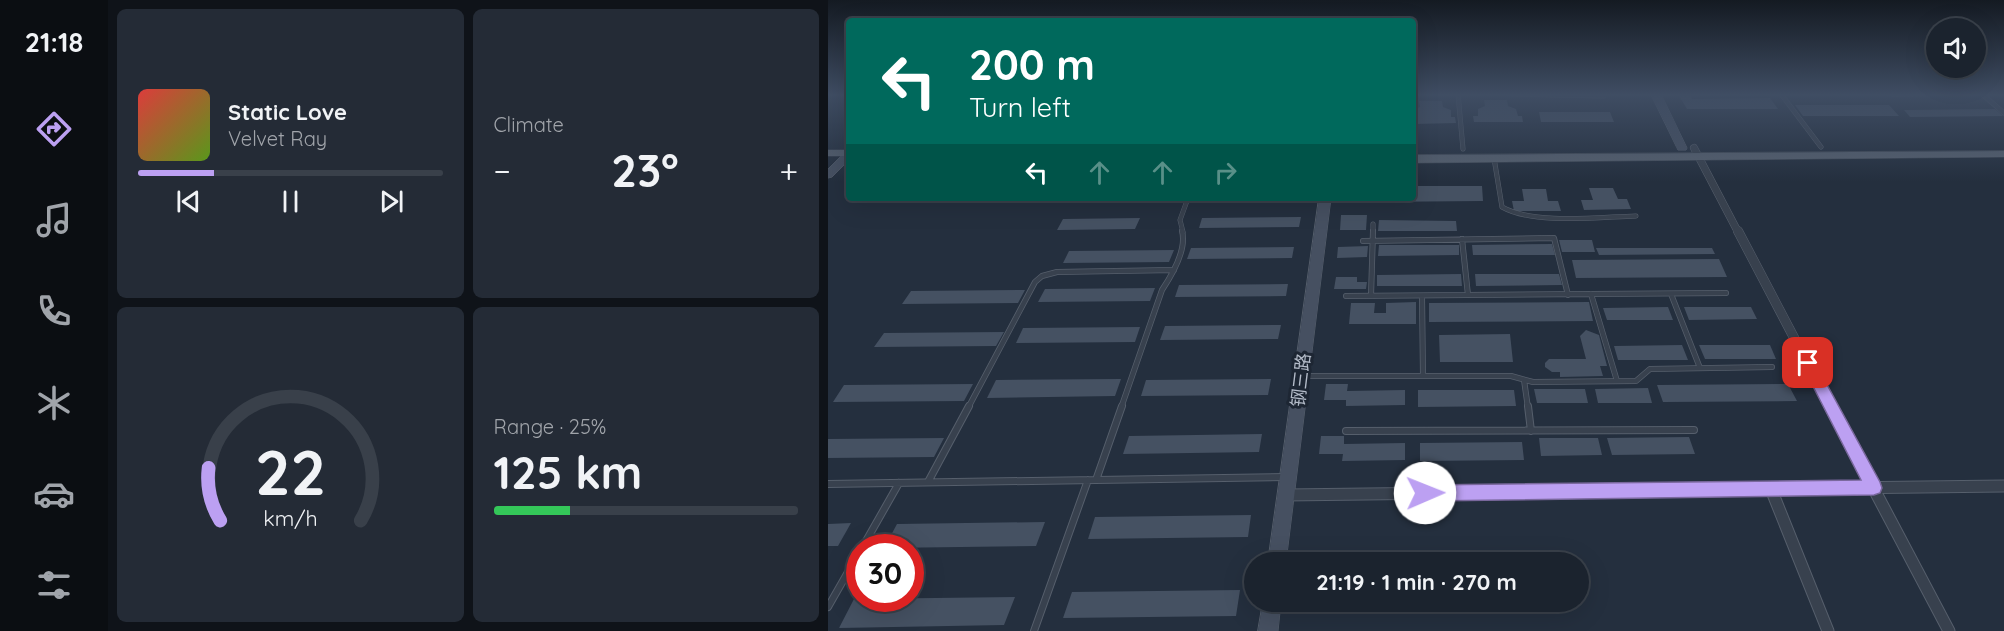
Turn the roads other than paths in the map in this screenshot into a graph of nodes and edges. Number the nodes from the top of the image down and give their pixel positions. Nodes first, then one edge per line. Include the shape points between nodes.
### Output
1 (1461, 123) edge
2 (1675, 123) edge
3 (1803, 123) edge
4 (2004, 146) edge
5 (1821, 147) junction
6 (1463, 149) junction
7 (1416, 150) edge
8 (1692, 151) junction
9 (2004, 154) edge
10 (837, 158) edge
11 (1494, 158) junction
12 (1416, 159) edge
13 (828, 175) edge
14 (1187, 201) edge
15 (1324, 201) edge
16 (1636, 216) dead end
17 (1373, 224) dead end
18 (1462, 239) junction
19 (1363, 241) dead end
20 (1372, 241) junction
21 (1174, 270) junction
22 (1726, 293) dead end
23 (1568, 294) junction
24 (1591, 294) junction
25 (1671, 294) junction
26 (1468, 295) junction
27 (1346, 296) dead end
28 (1371, 296) junction
29 (1422, 296) junction
30 (1772, 367) dead end
31 (1700, 368) junction
32 (1302, 376) junction
33 (1423, 376) junction
34 (1524, 380) junction
35 (1617, 381) junction
36 (1694, 430) dead end
37 (1346, 431) dead end
38 (1531, 431) junction
39 (1288, 477) junction
40 (1088, 480) junction
41 (1096, 480) junction
42 (928, 482) junction
43 (898, 483) junction
44 (828, 484) edge
45 (2004, 486) edge
46 (1874, 488) junction
47 (1771, 489) junction
48 (1286, 495) junction
49 (869, 534) edge
50 (1278, 552) edge
51 (846, 575) edge
52 (828, 607) edge
53 (1271, 612) edge
54 (1034, 631) edge
55 (1268, 631) edge
56 (1828, 631) edge
57 (1949, 631) edge

1 - 6 lane
2 - 8 street
3 - 5 lane
4 - 5 main road
5 - 8 main road
6 - 7 main road
6 - 8 main road
8 - 9 main road
8 - 11 main road
8 - 46 street
10 - 13 street
11 - 12 main road
11 - 16 lane via 1505,211 1531,216
14 - 21 lane via 1180,220 1184,238
15 - 32 street, 钢三路
17 - 20 lane
18 - 20 lane
18 - 23 lane via 1554,238
18 - 26 lane
19 - 20 lane
20 - 28 lane
21 - 41 lane via 1162,290
21 - 42 lane via 1057,272 1035,282
22 - 25 lane
23 - 24 lane
23 - 26 lane
24 - 25 lane
24 - 35 lane
25 - 31 lane
26 - 29 lane
27 - 28 lane
28 - 29 lane
29 - 33 lane
30 - 31 lane
31 - 35 lane via 1650,369 1641,379
32 - 33 lane
32 - 39 street, 钢三路
33 - 34 lane via 1511,376
34 - 35 lane
34 - 38 lane
36 - 38 lane
37 - 38 lane
39 - 41 lane
39 - 48 street, 钢三路
40 - 41 lane
40 - 42 lane
40 - 54 lane
42 - 43 lane
43 - 44 lane
43 - 49 lane
45 - 46 street
46 - 47 street
46 - 57 street
47 - 48 street
47 - 56 street
48 - 50 street, 钢三路
51 - 52 lane
53 - 55 street

